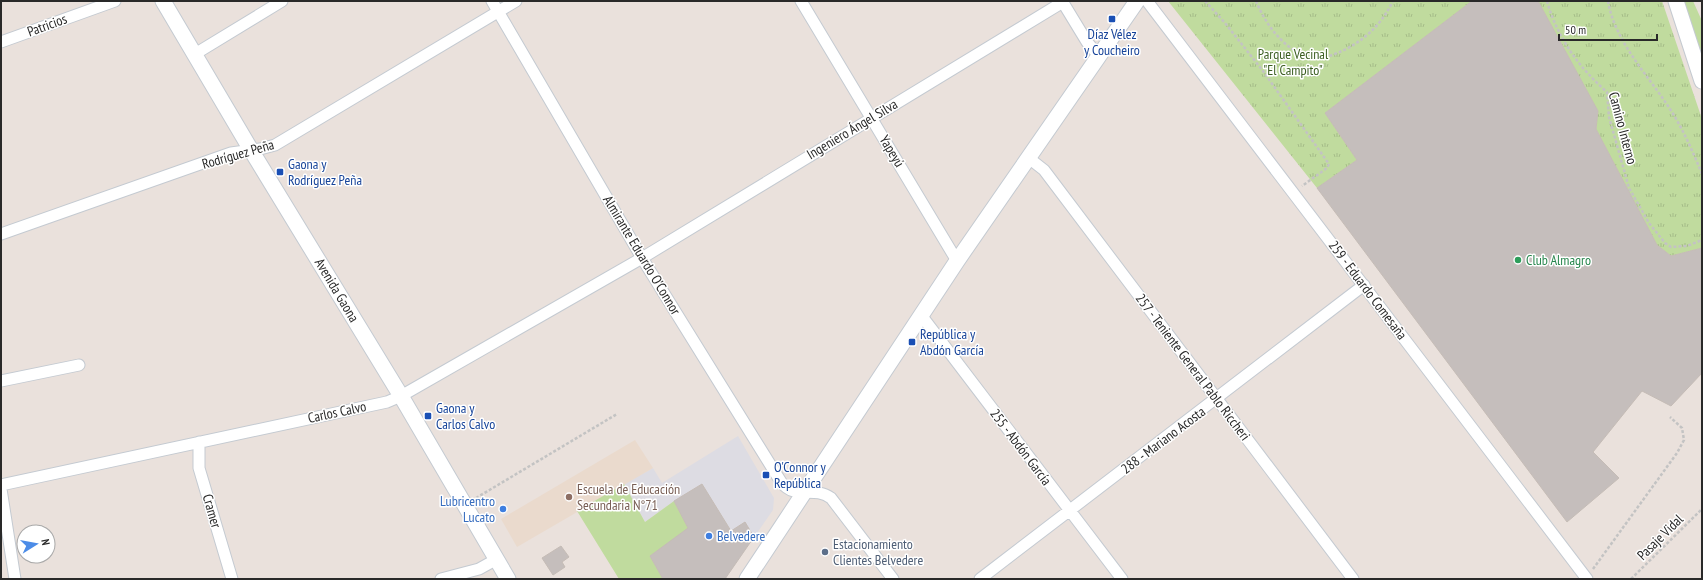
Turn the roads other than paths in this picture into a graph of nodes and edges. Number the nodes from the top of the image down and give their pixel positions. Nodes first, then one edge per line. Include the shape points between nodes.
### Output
1 (115, 1) edge
2 (163, 1) edge
3 (282, 1) edge
4 (492, 1) edge
5 (516, 1) edge
6 (800, 1) edge
7 (1137, 1) edge
8 (1147, 1) edge
9 (1676, 1) edge
10 (1063, 2) edge
11 (498, 12) junction
12 (1, 42) edge
13 (195, 54) junction
14 (1099, 56) junction
15 (1702, 81) edge
16 (871, 118) junction
17 (251, 150) junction
18 (1030, 159) junction
19 (1, 234) edge
20 (642, 258) junction
21 (957, 261) junction
22 (1364, 285) junction
23 (921, 315) junction
24 (79, 365) dead end
25 (1, 381) edge
26 (402, 396) junction
27 (1217, 399) junction
28 (199, 442) junction
29 (1, 485) edge
30 (1, 489) edge
31 (806, 492) junction
32 (1070, 511) junction
33 (497, 559) junction
34 (1582, 577) edge
35 (15, 579) edge
36 (232, 579) edge
37 (441, 579) edge
38 (508, 579) edge
39 (747, 579) edge
40 (893, 579) edge
41 (980, 579) edge
42 (1122, 579) edge
43 (1353, 579) edge

1 - 12 street, Patricios
2 - 13 main road, Avenida Gaona
3 - 13 street
4 - 11 street, Almirante Eduardo O'Connor
5 - 11 street, Rodríguez Peña
6 - 16 street, Yapeyú
7 - 14 main road
8 - 22 street, 259 - Eduardo Comesaña
9 - 15 main road
10 - 14 street via 1087,42
10 - 16 street, Ingeniero Ángel Silva
11 - 17 street, Rodríguez Peña via 275,144
11 - 20 street, Almirante Eduardo O'Connor
13 - 17 main road, Avenida Gaona
14 - 18 main road
16 - 20 street, Ingeniero Ángel Silva
16 - 21 street, Yapeyú
17 - 19 street, Rodríguez Peña via 231,153
17 - 26 main road, Avenida Gaona
18 - 21 main road
18 - 27 street, 257 - Teniente General Pablo Riccheri via 1044,170
20 - 26 street, Carlos Calvo
20 - 31 street, Almirante Eduardo O'Connor via 781,482 787,490
21 - 23 main road
22 - 27 street, 288 - Mariano Acosta
22 - 34 street, 259 - Eduardo Comesaña
23 - 31 main road
23 - 32 street, 255 - Abdón García
24 - 25 street
26 - 28 street, Carlos Calvo via 387,402
26 - 33 main road, Avenida Gaona
27 - 32 street, 288 - Mariano Acosta
27 - 43 street, 257 - Teniente General Pablo Riccheri
28 - 29 street, Carlos Calvo
28 - 36 street, Cramer via 199,468
30 - 35 street
31 - 39 main road
31 - 40 street, Almirante Eduardo O'Connor via 819,492 831,498
32 - 41 street, 288 - Mariano Acosta
32 - 42 street, 255 - Abdón García
33 - 37 street via 479,568
33 - 38 main road, Avenida Gaona

